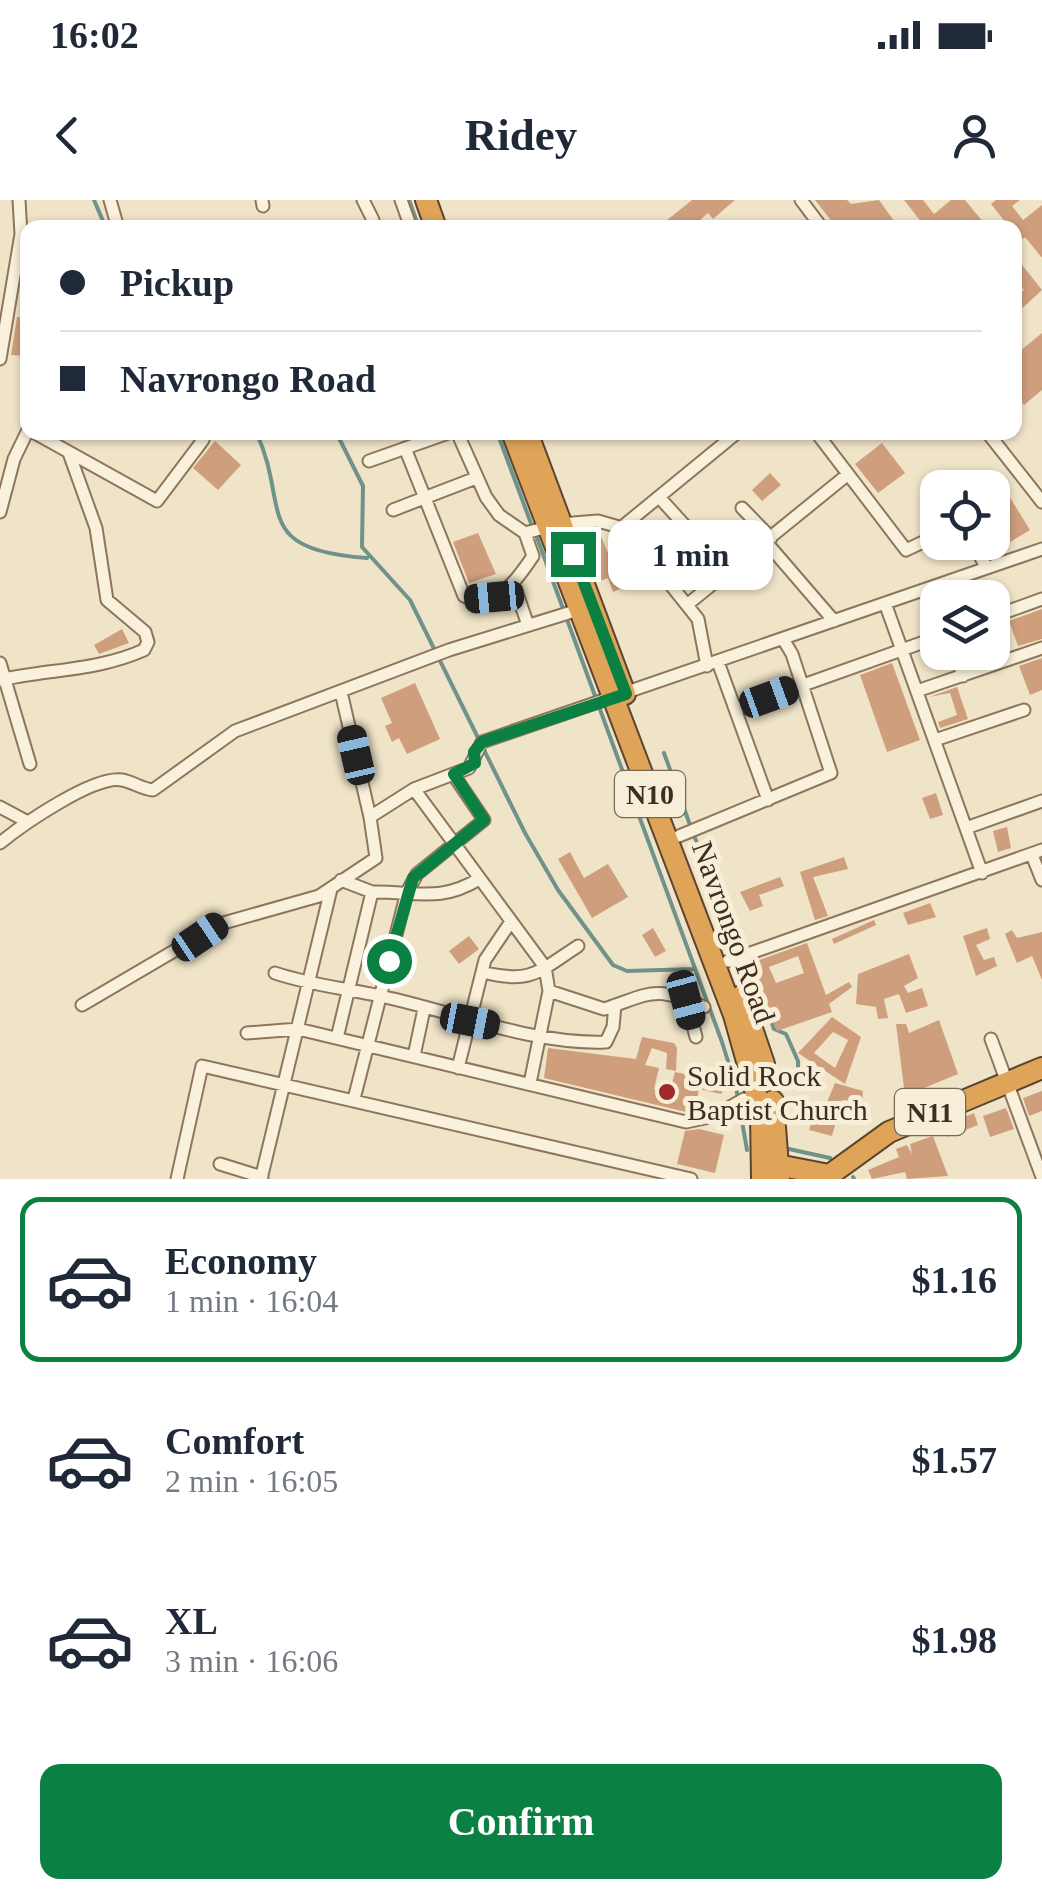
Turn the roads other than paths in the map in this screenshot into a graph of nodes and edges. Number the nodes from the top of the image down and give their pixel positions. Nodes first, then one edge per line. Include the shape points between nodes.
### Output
1 (363, 200) edge
2 (373, 220) dead end
3 (20, 240) edge
4 (0, 359) edge
5 (23, 440) edge
6 (46, 440) edge
7 (203, 440) dead end
8 (430, 440) edge
9 (458, 440) edge
10 (516, 440) edge
11 (529, 440) edge
12 (728, 440) edge
13 (822, 440) edge
14 (993, 440) edge
15 (18, 447) junction
16 (405, 448) junction
17 (0, 450) edge
18 (69, 453) junction
19 (368, 461) dead end
20 (847, 475) junction
21 (476, 478) junction
22 (659, 497) junction
23 (425, 498) junction
24 (1042, 502) edge
25 (742, 508) dead end
26 (394, 510) dead end
27 (0, 512) edge
28 (555, 526) junction
29 (622, 527) junction
30 (525, 533) junction
31 (768, 540) junction
32 (920, 543) edge
33 (1042, 549) edge
34 (982, 560) edge
35 (987, 568) junction
36 (728, 572) junction
37 (953, 580) edge
38 (514, 585) junction
39 (920, 591) edge
40 (1042, 599) edge
41 (885, 603) junction
42 (688, 604) junction
43 (578, 610) junction
44 (1010, 611) edge
45 (834, 621) junction
46 (528, 625) junction
47 (784, 639) junction
48 (920, 643) edge
49 (1042, 648) edge
50 (902, 650) junction
51 (0, 663) edge
52 (713, 663) junction
53 (961, 670) edge
54 (963, 676) junction
55 (2, 679) edge
56 (803, 685) junction
57 (341, 692) junction
58 (917, 692) junction
59 (619, 695) junction
60 (736, 709) junction
61 (1024, 710) dead end
62 (935, 740) junction
63 (30, 764) dead end
64 (454, 774) junction
65 (414, 789) junction
66 (768, 800) junction
67 (1042, 800) edge
68 (0, 806) edge
69 (370, 818) junction
70 (26, 821) junction
71 (966, 828) junction
72 (680, 836) junction
73 (454, 841) junction
74 (0, 842) edge
75 (1037, 852) edge
76 (982, 872) junction
77 (480, 879) junction
78 (1042, 880) edge
79 (336, 884) junction
80 (372, 892) junction
81 (406, 892) junction
82 (510, 923) junction
83 (578, 946) dead end
84 (728, 961) junction
85 (545, 968) junction
86 (482, 972) junction
87 (275, 973) dead end
88 (637, 976) dead end
89 (310, 985) junction
90 (549, 991) junction
91 (348, 992) junction
92 (636, 994) junction
93 (380, 996) junction
94 (686, 1000) junction
95 (82, 1006) dead end
96 (614, 1006) junction
97 (704, 1007) dead end
98 (424, 1009) junction
99 (470, 1021) junction
100 (298, 1029) junction
101 (248, 1033) dead end
102 (540, 1035) junction
103 (696, 1037) dead end
104 (337, 1038) junction
105 (991, 1039) dead end
106 (368, 1045) junction
107 (414, 1056) junction
108 (458, 1068) junction
109 (1042, 1068) edge
110 (1009, 1082) junction
111 (530, 1084) junction
112 (284, 1087) junction
113 (354, 1099) junction
114 (744, 1099) dead end
115 (220, 1164) dead end
116 (770, 1171) edge
117 (262, 1178) edge
118 (826, 1178) edge
119 (1042, 1178) edge
120 (176, 1179) edge
121 (691, 1179) edge

1 - 2 street
3 - 4 street
5 - 15 street
6 - 18 street
7 - 18 street via 157,501
8 - 16 street
9 - 21 street
10 - 28 highway, Navrongo Road / N10
11 - 28 highway, Navrongo Road / N10
12 - 22 street
13 - 20 street
14 - 24 street
15 - 17 street
15 - 27 street
16 - 19 street
16 - 23 street
18 - 55 street via 96,528 108,600 148,642 129,657 83,670
20 - 31 street
20 - 32 street via 906,550
21 - 23 street
21 - 30 street via 499,515
22 - 29 street
22 - 36 street
23 - 26 street
23 - 38 street via 464,596 494,597
25 - 31 street
28 - 29 street via 598,521
28 - 30 street
28 - 43 highway, Navrongo Road / N10
28 - 59 highway, Navrongo Road / N10
29 - 42 street
30 - 38 street via 533,556
31 - 36 street
31 - 45 street
33 - 35 street
34 - 35 street
35 - 37 street
36 - 42 street
38 - 46 street
39 - 41 street
40 - 44 street
41 - 45 street
41 - 50 street
42 - 52 street
43 - 46 street
43 - 59 highway, Navrongo Road / N10
45 - 47 street
46 - 57 street
47 - 52 street
47 - 56 street
48 - 50 street
49 - 54 street
50 - 56 street
50 - 58 street
51 - 55 street
52 - 59 street
52 - 60 street
53 - 54 street
54 - 58 street
55 - 63 street
56 - 60 street
56 - 66 street via 831,773
57 - 69 street
57 - 70 street via 235,732 153,790 103,782
58 - 62 street
59 - 64 street via 488,740 474,752 475,763
59 - 72 highway, Navrongo Road / N10
59 - 116 highway, Navrongo Road / N10 via 751,1068
60 - 66 street
61 - 62 street
62 - 71 street
64 - 65 street
64 - 73 street via 484,820
65 - 69 street
65 - 73 street
66 - 72 street
67 - 71 street
68 - 70 street
69 - 79 street via 376,858
70 - 74 street
71 - 76 street
72 - 84 highway, Navrongo Road / N10
73 - 77 street
73 - 81 street
75 - 76 street
75 - 78 street
76 - 84 street
77 - 81 street via 454,894
77 - 82 street
79 - 80 street
79 - 89 street
79 - 95 street via 220,924
80 - 81 street
80 - 91 street
81 - 93 street
82 - 85 street
82 - 86 street
83 - 85 street
84 - 116 highway, Navrongo Road / N10 via 763,1062 778,1132
85 - 86 street via 518,980
85 - 90 street
86 - 99 street
87 - 89 street
88 - 92 street
89 - 91 street
89 - 100 street
90 - 96 street via 604,1009
90 - 102 street
91 - 93 street
91 - 104 street
92 - 94 street
92 - 96 street
93 - 98 street
93 - 106 street
94 - 97 street
94 - 103 street
96 - 102 street via 606,1042
98 - 99 street
98 - 107 street
99 - 102 street
99 - 108 street
100 - 101 street
100 - 104 street
100 - 112 street
102 - 111 street
104 - 106 street
105 - 110 street
106 - 107 street
106 - 113 street
107 - 108 street
108 - 111 street
109 - 110 highway, N11
110 - 118 highway, N11 via 901,1126
110 - 119 street
111 - 114 street via 686,1122
112 - 113 street
112 - 117 street
112 - 120 street via 202,1066
113 - 121 street
115 - 117 street
116 - 118 highway

